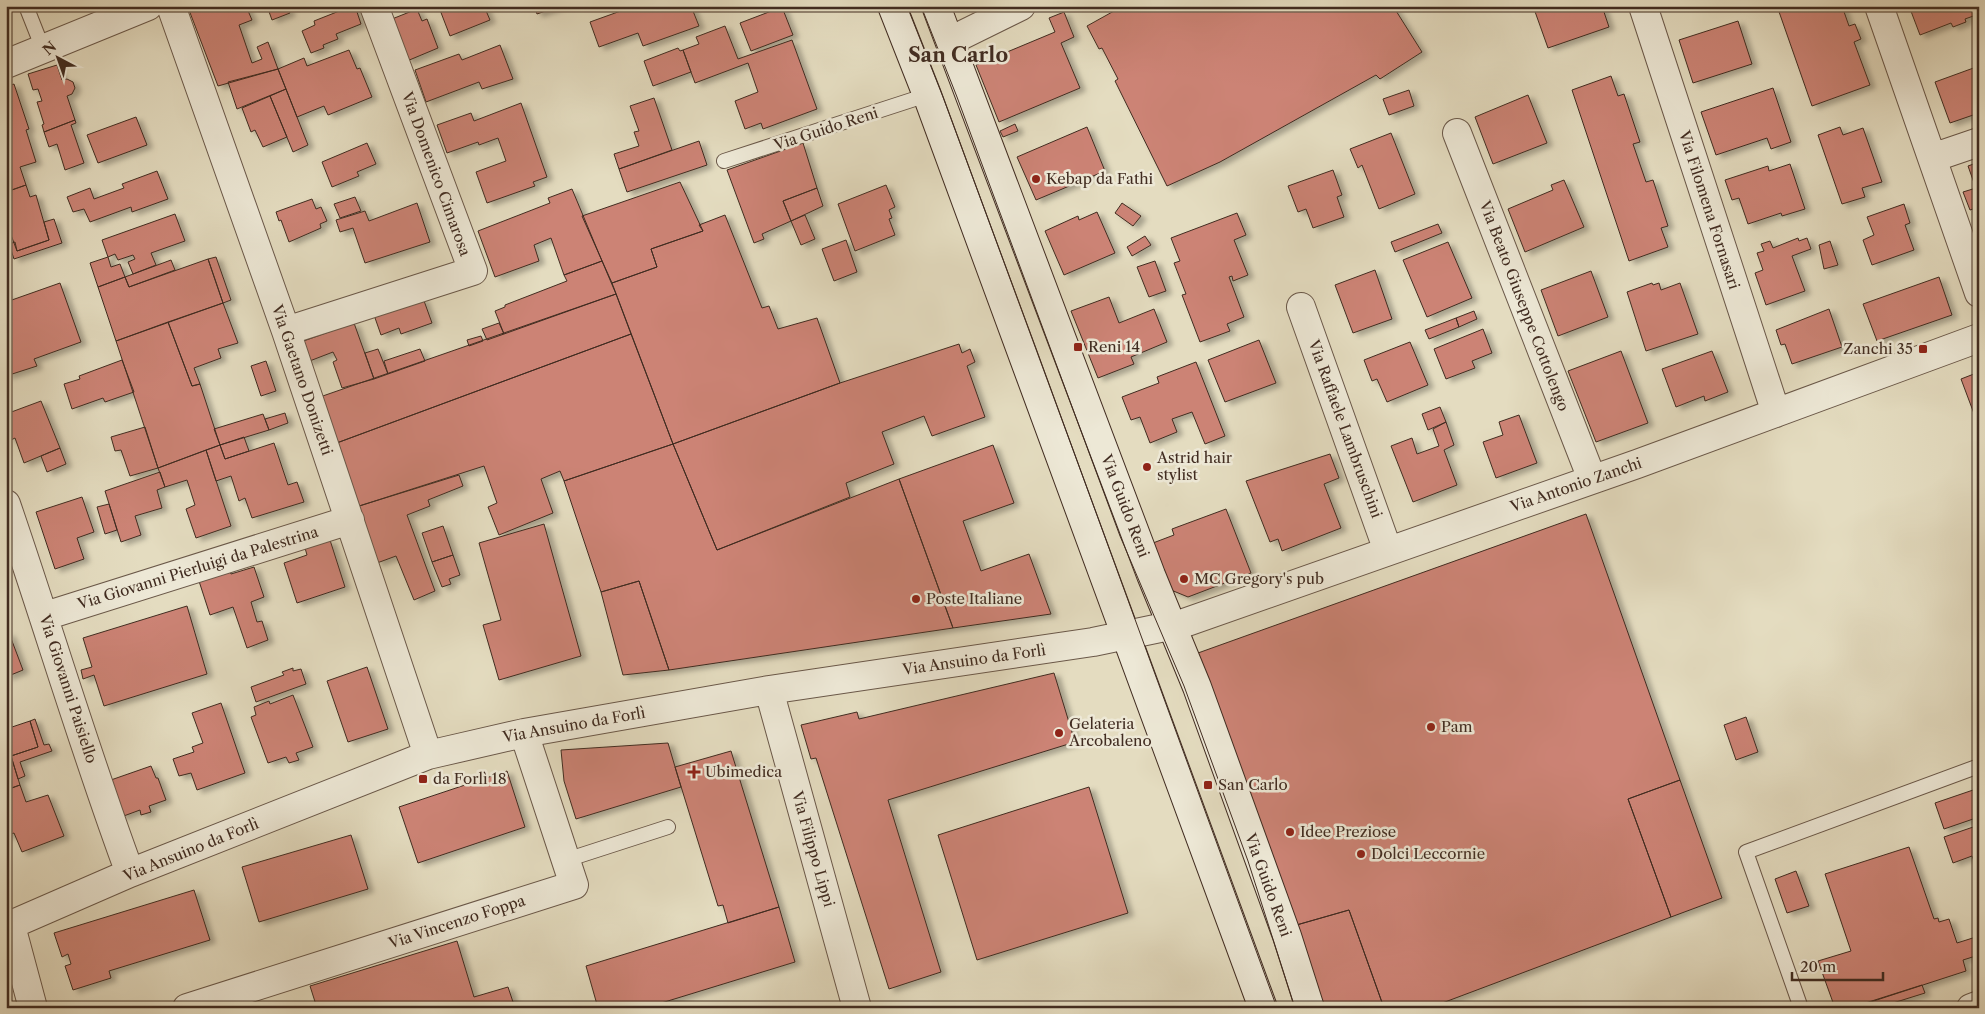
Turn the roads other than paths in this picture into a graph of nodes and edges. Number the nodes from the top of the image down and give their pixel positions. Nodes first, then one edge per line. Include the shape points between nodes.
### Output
1 (26, 6) edge
2 (148, 6) edge
3 (171, 6) edge
4 (374, 6) edge
5 (892, 6) edge
6 (936, 6) edge
7 (1021, 6) edge
8 (1643, 6) edge
9 (1878, 6) edge
10 (950, 41) junction
11 (43, 49) junction
12 (6, 64) edge
13 (927, 95) junction
14 (1457, 133) dead end
15 (1979, 142) edge
16 (1932, 158) junction
17 (724, 162) dead end
18 (1979, 293) edge
19 (1301, 307) dead end
20 (286, 331) junction
21 (1979, 338) edge
22 (1776, 413) junction
23 (1592, 480) junction
24 (6, 504) edge
25 (350, 520) junction
26 (1388, 551) junction
27 (45, 616) junction
28 (1172, 626) junction
29 (1127, 636) junction
30 (770, 690) junction
31 (524, 733) junction
32 (428, 755) junction
33 (1979, 766) edge
34 (668, 827) dead end
35 (566, 860) junction
36 (130, 874) junction
37 (9, 926) edge
38 (1979, 1005) edge
39 (33, 1008) edge
40 (187, 1008) edge
41 (857, 1008) edge
42 (1263, 1008) edge
43 (1310, 1008) edge
44 (1801, 1008) edge
45 (1971, 1008) edge

1 - 11 lane
2 - 11 street
3 - 20 street, Via Gaetano Donizetti
4 - 20 street, Via Domenico Cimarosa via 472,271
5 - 13 street
6 - 10 street, Via Guido Reni
7 - 10 street
8 - 22 street, Via Filomena Fornasari
9 - 16 street
10 - 28 street, Via Guido Reni
11 - 12 street
13 - 17 lane, Via Guido Reni
13 - 29 street
14 - 23 street, Via Beato Giuseppe Cottolengo
15 - 16 street
16 - 18 street
19 - 26 street, Via Raffaele Lambruschini
20 - 25 street, Via Gaetano Donizetti
21 - 22 street, Via Antonio Zanchi
22 - 23 street, Via Antonio Zanchi
23 - 26 street, Via Antonio Zanchi
24 - 27 street, Via Giovanni Paisiello
25 - 27 street, Via Giovanni Pierluigi da Palestrina
25 - 32 street, Via Gaetano Donizetti
26 - 28 street, Via Antonio Zanchi
27 - 36 street, Via Giovanni Paisiello
28 - 29 street, Via Ansuino da Forlì
28 - 43 street, Via Guido Reni via 1287,936
29 - 30 street, Via Ansuino da Forlì
29 - 42 street
30 - 31 street, Via Ansuino da Forlì
30 - 41 street, Via Filippo Lippi
31 - 32 street, Via Ansuino da Forlì
31 - 35 street, Via Vincenzo Foppa
32 - 36 street, Via Ansuino da Forlì
33 - 44 lane via 1746,852
34 - 35 lane
35 - 40 street, Via Vincenzo Foppa via 574,885
36 - 37 street, Via Ansuino da Forlì
37 - 39 street
38 - 45 street

